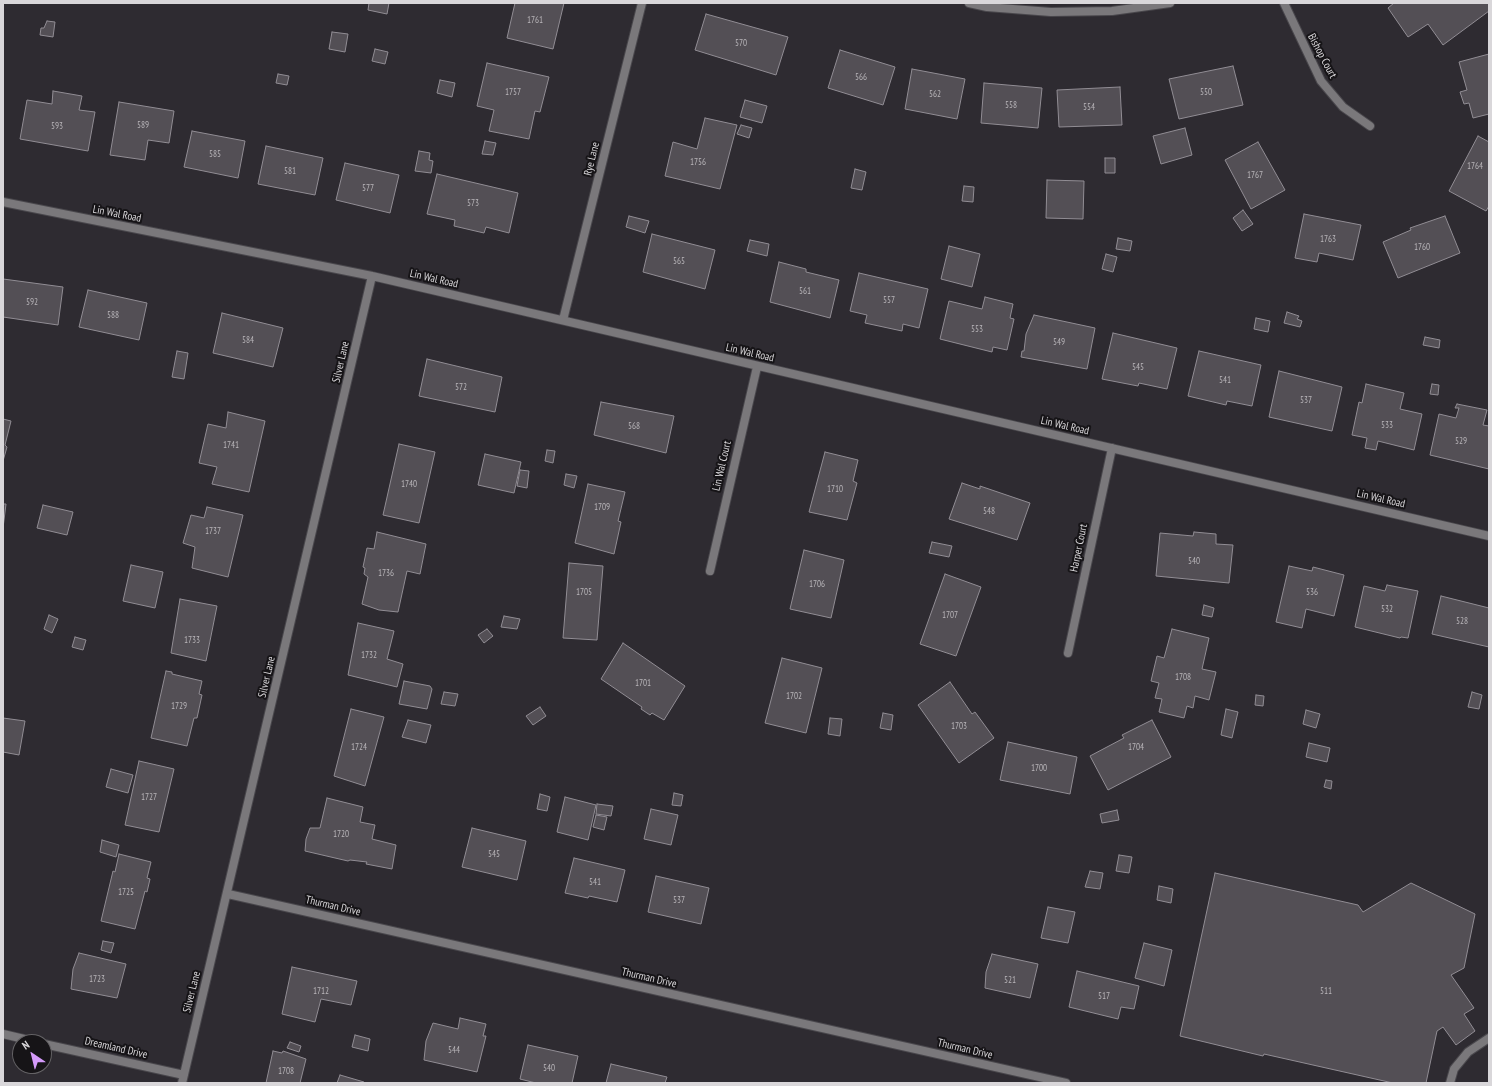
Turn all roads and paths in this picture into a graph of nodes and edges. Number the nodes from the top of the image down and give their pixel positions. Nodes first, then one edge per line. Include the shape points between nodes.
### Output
1 (642, 3) edge
2 (968, 3) edge
3 (1170, 3) edge
4 (1284, 3) edge
5 (1370, 126) dead end
6 (3, 202) edge
7 (372, 276) junction
8 (563, 320) junction
9 (757, 367) junction
10 (1112, 448) junction
11 (1489, 536) edge
12 (710, 571) dead end
13 (1068, 653) dead end
14 (228, 894) junction
15 (1489, 1038) edge
16 (52, 1046) edge
17 (183, 1079) edge
18 (1066, 1083) edge
19 (1450, 1083) edge

1 - 8 street, Rye Lane
2 - 3 street via 1051,12 1112,11
4 - 5 street, Bishop Court via 1322,81 1343,107
6 - 7 street, Lin Wal Road
7 - 8 street, Lin Wal Road
7 - 14 street, Silver Lane
8 - 9 street, Lin Wal Road
9 - 10 street, Lin Wal Road
9 - 12 street, Lin Wal Court
10 - 11 street, Lin Wal Road
10 - 13 street, Harper Court
14 - 17 street, Silver Lane
14 - 18 street, Thurman Drive
15 - 19 street via 1468,1052 1454,1069
16 - 17 street, Dreamland Drive

